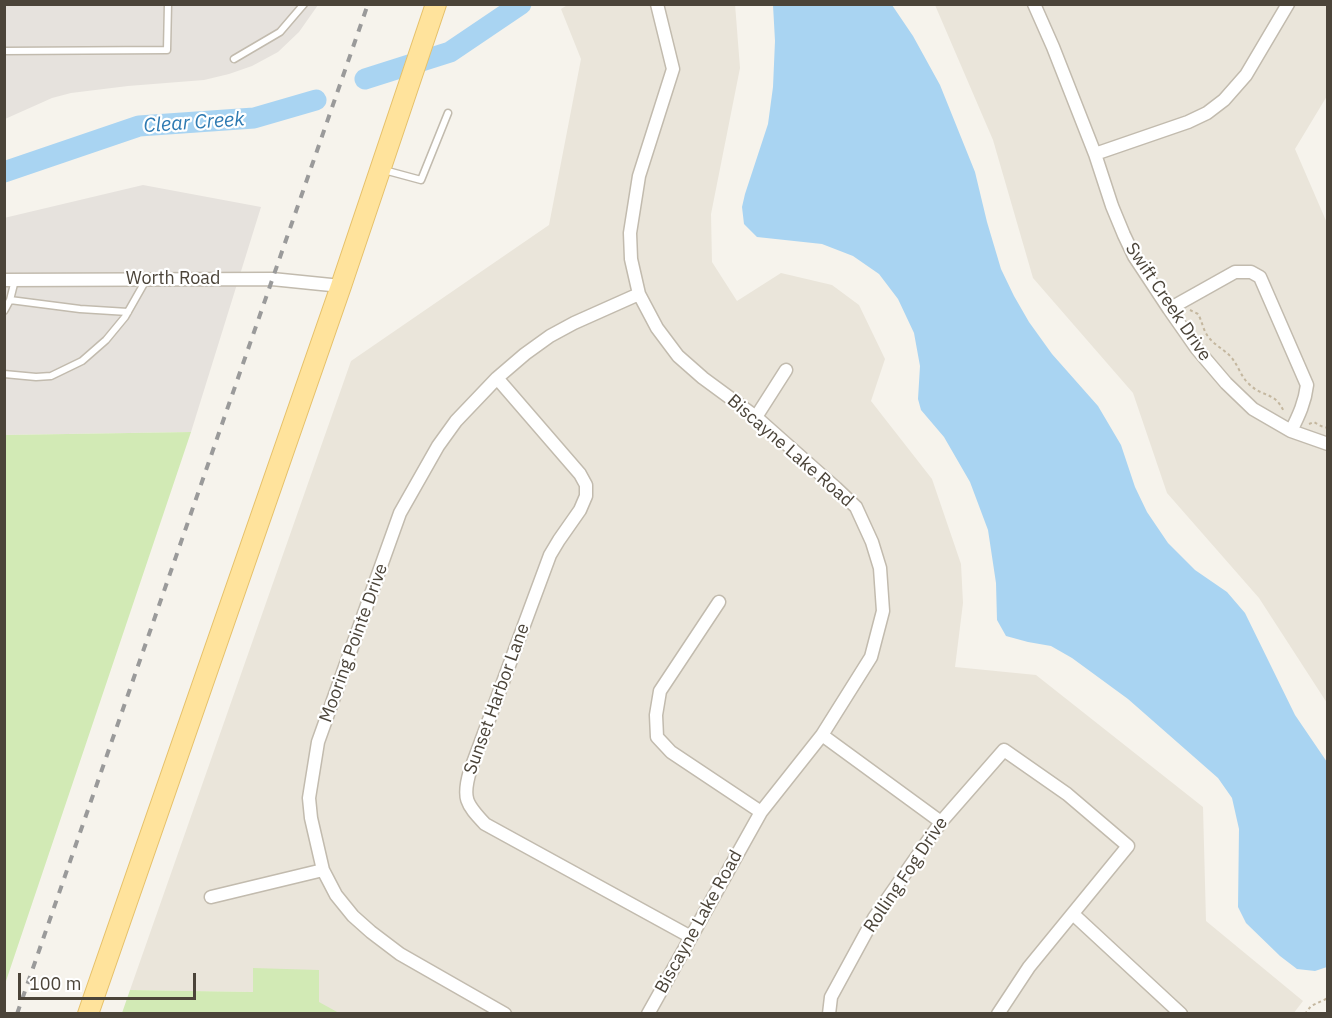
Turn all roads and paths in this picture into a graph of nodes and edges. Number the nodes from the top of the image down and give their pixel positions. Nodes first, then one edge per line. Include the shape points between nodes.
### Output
1 (168, 4) edge
2 (304, 4) edge
3 (436, 4) edge
4 (657, 4) edge
5 (1288, 4) edge
6 (1034, 5) edge
7 (4, 51) edge
8 (234, 59) dead end
9 (448, 113) dead end
10 (1095, 154) junction
11 (380, 169) junction
12 (146, 279) junction
13 (10, 280) edge
14 (341, 286) junction
15 (639, 294) junction
16 (10, 300) junction
17 (1173, 307) junction
18 (4, 311) edge
19 (128, 312) junction
20 (786, 370) dead end
21 (4, 374) edge
22 (497, 378) junction
23 (756, 417) junction
24 (1292, 431) junction
25 (1328, 444) edge
26 (719, 602) dead end
27 (822, 735) junction
28 (761, 812) junction
29 (941, 822) junction
30 (323, 870) junction
31 (211, 897) dead end
32 (1073, 914) junction
33 (691, 937) junction
34 (1328, 998) edge
35 (829, 1013) edge
36 (88, 1014) edge
37 (505, 1014) edge
38 (648, 1014) edge
39 (998, 1014) edge
40 (1180, 1014) edge
41 (1305, 1014) edge

1 - 7 lane via 167,50
2 - 8 lane via 280,32
3 - 11 main road
4 - 15 street, Biscayne Lake Road via 673,69 639,176 630,233
5 - 10 street via 1246,75 1215,106 1188,122
6 - 10 street, Swift Creek Drive
9 - 11 lane via 421,180
10 - 17 street, Swift Creek Drive via 1134,256
11 - 14 main road
12 - 13 street, Worth Road
12 - 14 street, Worth Road via 272,279
12 - 19 lane
13 - 16 lane
14 - 36 main road
15 - 22 street, Mooring Pointe Drive via 550,336
15 - 23 street, Biscayne Lake Road via 678,356
16 - 18 lane
16 - 19 lane
17 - 24 street, Swift Creek Drive via 1197,349 1226,383 1253,409
17 - 24 path via 1198,314 1207,335 1228,353 1246,382 1280,402
17 - 24 street via 1236,272 1251,272 1260,277 1307,385
19 - 21 lane via 106,340 82,361 51,376
20 - 23 street
22 - 30 street, Mooring Pointe Drive via 450,429 400,513 318,742 309,798
22 - 33 street, Sunset Harbor Lane via 580,474 586,496 550,555 470,771 465,787 468,807 485,824
23 - 27 street, Biscayne Lake Road via 856,507 880,568 883,611 871,657
24 - 25 street, Swift Creek Drive
26 - 28 street via 660,691 657,737 672,752
27 - 28 street, Biscayne Lake Road
27 - 29 street
28 - 33 street, Biscayne Lake Road
29 - 32 street, Rolling Fog Drive via 1004,750 1067,794 1128,846
29 - 35 street, Rolling Fog Drive via 874,918 831,997
30 - 31 street
30 - 37 street, Mooring Pointe Drive via 336,895 371,932 400,954
32 - 39 street via 1029,967
32 - 40 street
33 - 38 street, Biscayne Lake Road
34 - 41 path via 1311,1006

